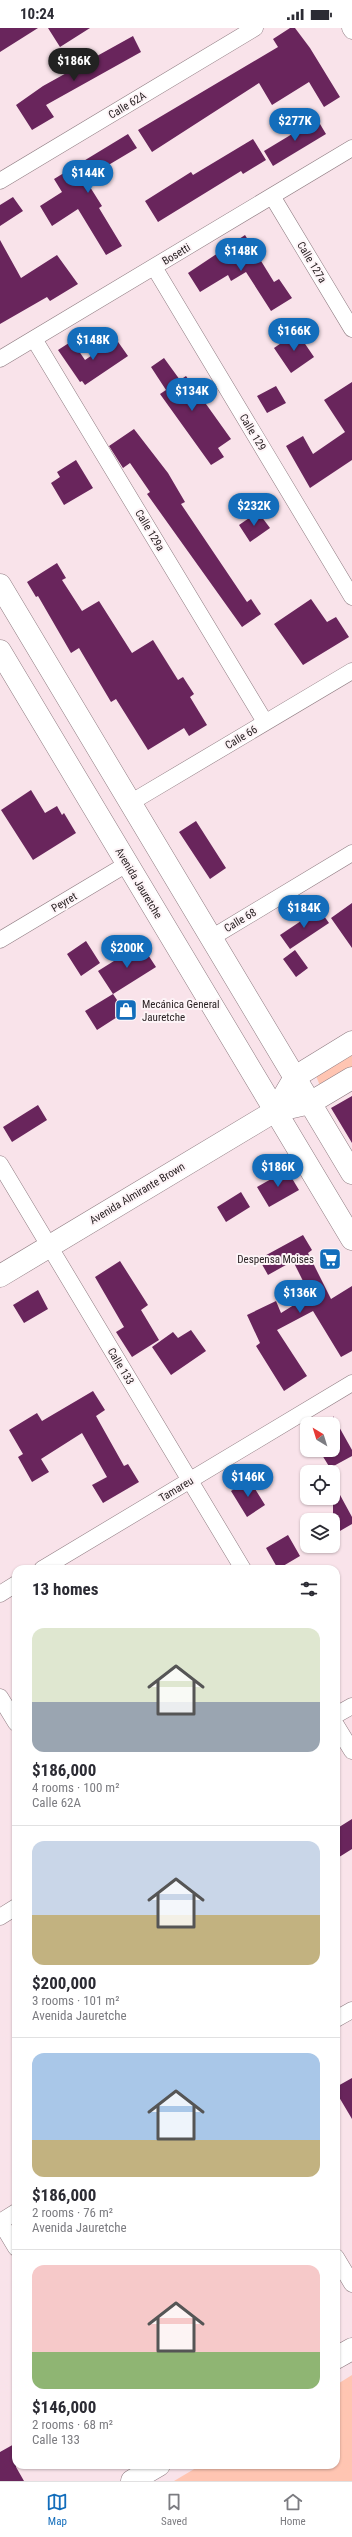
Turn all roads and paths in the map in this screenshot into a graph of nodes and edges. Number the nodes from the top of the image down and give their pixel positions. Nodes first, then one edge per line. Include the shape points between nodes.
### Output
1 (255, 28) edge
2 (350, 28) edge
3 (352, 31) edge
4 (352, 148) edge
5 (0, 182) edge
6 (272, 196) junction
7 (154, 267) junction
8 (352, 328) edge
9 (34, 339) junction
10 (0, 359) edge
11 (0, 585) edge
12 (352, 597) edge
13 (0, 651) edge
14 (352, 671) edge
15 (265, 722) junction
16 (130, 803) junction
17 (352, 853) edge
18 (127, 864) junction
19 (211, 938) junction
20 (0, 940) edge
21 (352, 1042) edge
22 (294, 1077) junction
23 (352, 1078) edge
24 (310, 1103) junction
25 (275, 1110) junction
26 (0, 1164) edge
27 (352, 1173) edge
28 (352, 1239) edge
29 (49, 1246) junction
30 (0, 1276) edge
31 (352, 1383) edge
32 (190, 1481) junction
33 (49, 1565) edge
34 (241, 1565) edge
35 (12, 1586) edge
36 (0, 1594) edge
37 (0, 1697) edge
38 (352, 1706) edge
39 (340, 1713) edge
40 (12, 1717) edge
41 (340, 1732) edge
42 (352, 1751) edge
43 (12, 1910) edge
44 (0, 1917) edge
45 (352, 2010) edge
46 (340, 2017) edge
47 (12, 2214) edge
48 (0, 2221) edge
49 (12, 2241) edge
50 (340, 2264) edge
51 (352, 2284) edge
52 (352, 2349) edge
53 (340, 2356) edge

1 - 5 street, Calle 62A
2 - 3 street
4 - 6 street, Bosetti
6 - 7 street, Bosetti
6 - 8 street, Calle 127a
7 - 9 street, Bosetti
7 - 12 street, Calle 129
9 - 10 street, Bosetti
9 - 15 street, Calle 129a
11 - 16 main road
13 - 18 main road, Avenida Jauretche
14 - 15 street, Calle 66
15 - 16 street, Calle 66
16 - 19 main road
17 - 19 street, Calle 68
18 - 20 street, Peyret
18 - 25 main road, Avenida Jauretche
19 - 22 main road
21 - 22 main road, Avenida Almirante Brown
22 - 24 main road
22 - 25 main road, Avenida Almirante Brown
23 - 24 main road, Avenida Almirante Brown
24 - 25 main road, Avenida Almirante Brown
24 - 27 main road
25 - 28 main road, Avenida Jauretche
25 - 29 main road, Avenida Almirante Brown
26 - 29 street, Calle 133
29 - 30 main road, Avenida Almirante Brown
29 - 32 street, Calle 133
31 - 32 street, Tamareu
32 - 33 street, Tamareu
32 - 34 street, Calle 133
35 - 36 street
37 - 40 street
38 - 39 street
41 - 42 street
43 - 44 street
45 - 46 street
47 - 48 street
48 - 49 street
50 - 51 street
52 - 53 main road

